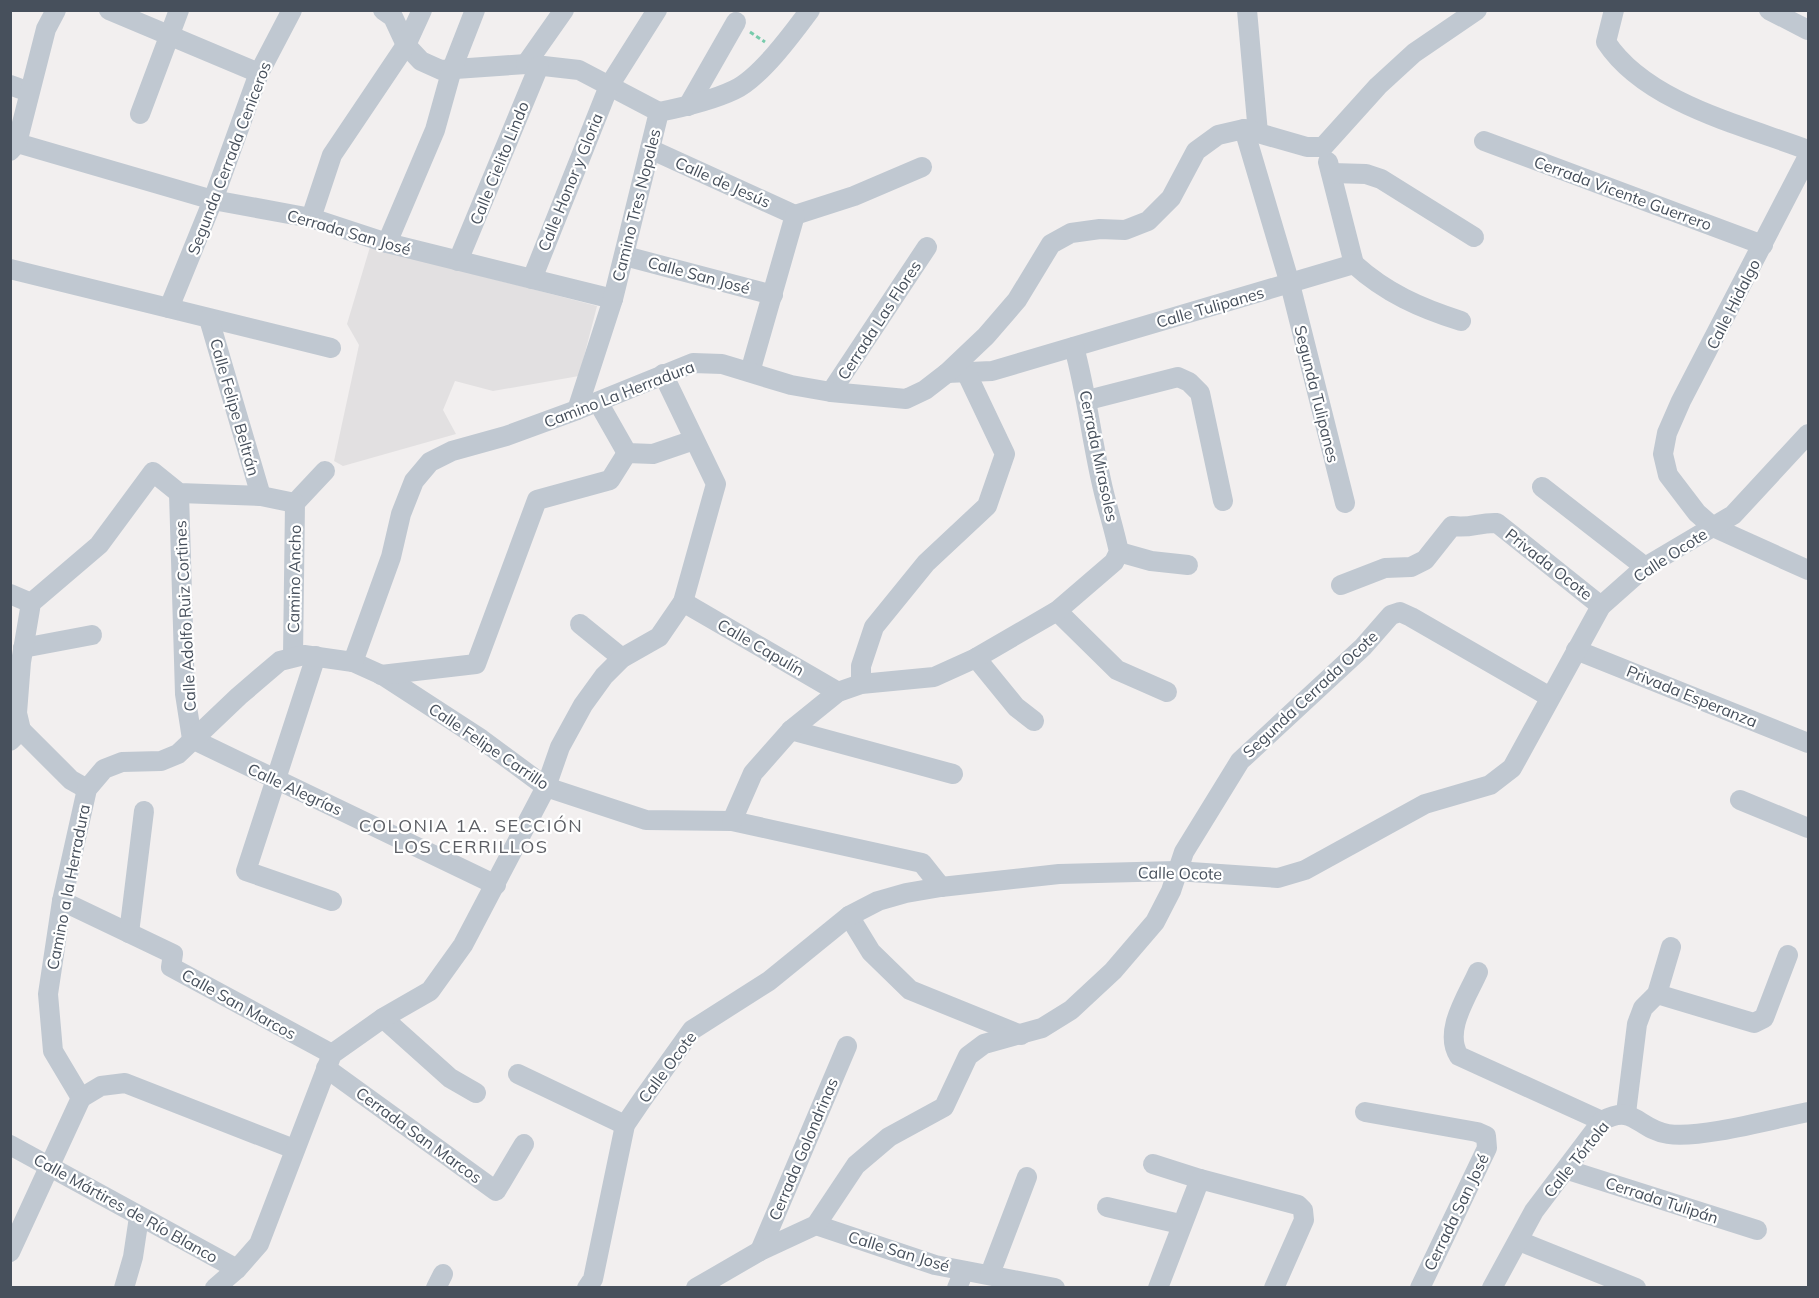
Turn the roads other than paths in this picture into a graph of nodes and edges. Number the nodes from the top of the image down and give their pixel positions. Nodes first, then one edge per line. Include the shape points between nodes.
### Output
1 (56, 10) edge
2 (109, 10) edge
3 (179, 10) edge
4 (292, 10) edge
5 (383, 10) edge
6 (422, 10) edge
7 (475, 10) edge
8 (564, 10) edge
9 (657, 10) edge
10 (810, 10) edge
11 (1247, 10) edge
12 (1477, 10) edge
13 (1614, 10) edge
14 (1769, 10) edge
15 (736, 22) dead end
16 (1809, 30) edge
17 (170, 35) junction
18 (406, 45) junction
19 (532, 65) junction
20 (452, 69) junction
21 (259, 73) junction
22 (609, 86) junction
23 (20, 89) edge
24 (688, 106) junction
25 (659, 112) junction
26 (140, 114) dead end
27 (1251, 131) junction
28 (1484, 141) dead end
29 (14, 147) edge
30 (1323, 147) junction
31 (650, 149) junction
32 (1809, 150) edge
33 (1809, 156) edge
34 (922, 168) dead end
35 (1332, 173) junction
36 (213, 200) junction
37 (795, 215) junction
38 (311, 218) junction
39 (1474, 237) dead end
40 (387, 243) junction
41 (1763, 245) junction
42 (927, 247) dead end
43 (625, 256) junction
44 (458, 261) junction
45 (1354, 264) junction
46 (10, 269) edge
47 (532, 279) junction
48 (1290, 284) junction
49 (773, 295) junction
50 (613, 299) junction
51 (169, 308) junction
52 (209, 319) junction
53 (1461, 321) dead end
54 (1074, 347) junction
55 (331, 348) dead end
56 (750, 372) junction
57 (956, 373) junction
58 (663, 374) junction
59 (831, 392) junction
60 (1088, 400) junction
61 (598, 402) junction
62 (577, 410) junction
63 (1809, 434) edge
64 (694, 440) junction
65 (627, 453) junction
66 (325, 471) dead end
67 (1542, 487) dead end
68 (179, 493) junction
69 (261, 496) junction
70 (1223, 501) dead end
71 (295, 503) junction
72 (1345, 503) dead end
73 (1713, 527) junction
74 (1119, 552) junction
75 (1188, 565) dead end
76 (1645, 567) junction
77 (1809, 570) edge
78 (1341, 585) dead end
79 (10, 594) edge
80 (683, 602) junction
81 (31, 603) junction
82 (1602, 606) junction
83 (1057, 611) junction
84 (580, 624) dead end
85 (92, 635) dead end
86 (1576, 650) junction
87 (304, 655) junction
88 (18, 656) edge
89 (622, 658) junction
90 (976, 658) junction
91 (352, 662) junction
92 (381, 675) junction
93 (861, 684) junction
94 (838, 692) junction
95 (1167, 692) dead end
96 (1550, 697) junction
97 (1034, 721) dead end
98 (15, 724) edge
99 (791, 730) junction
100 (192, 739) junction
101 (1809, 743) edge
102 (953, 774) dead end
103 (275, 780) junction
104 (546, 787) junction
105 (87, 789) junction
106 (1740, 800) dead end
107 (144, 811) dead end
108 (732, 821) junction
109 (1809, 828) edge
110 (1176, 871) junction
111 (496, 885) junction
112 (941, 886) junction
113 (62, 901) junction
114 (332, 901) dead end
115 (849, 916) junction
116 (129, 933) junction
117 (1671, 947) dead end
118 (1788, 955) dead end
119 (1478, 972) dead end
120 (1657, 994) junction
121 (383, 1018) junction
122 (1021, 1035) junction
123 (847, 1046) dead end
124 (329, 1061) junction
125 (518, 1074) dead end
126 (476, 1093) dead end
127 (81, 1098) junction
128 (1365, 1112) dead end
129 (1809, 1112) edge
130 (1626, 1113) junction
131 (1602, 1121) junction
132 (625, 1125) junction
133 (524, 1144) dead end
134 (10, 1145) edge
135 (294, 1149) junction
136 (1154, 1164) dead end
137 (51, 1165) junction
138 (1568, 1170) junction
139 (1027, 1177) dead end
140 (1200, 1179) junction
141 (1107, 1207) dead end
142 (139, 1217) junction
143 (1180, 1224) junction
144 (816, 1225) junction
145 (1757, 1230) dead end
146 (1519, 1241) junction
147 (760, 1251) junction
148 (10, 1252) edge
149 (237, 1269) junction
150 (990, 1274) junction
151 (961, 1279) edge
152 (1043, 1286) edge
153 (124, 1287) edge
154 (215, 1287) edge
155 (587, 1287) edge
156 (696, 1287) edge
157 (1158, 1287) edge
158 (1274, 1287) edge
159 (1420, 1287) edge
160 (1492, 1287) edge
161 (1636, 1287) edge

1 - 23 street, Cerrada San José
2 - 17 street
3 - 17 street
4 - 21 street, Segunda Cerrada Ceniceros
5 - 18 street via 393,17
6 - 18 street
7 - 20 street
8 - 19 street, Calle Cielito Lindo
9 - 22 street, Calle Honor y Gloria
10 - 24 street, Camino Tres Nopales via 778,52 736,90
11 - 27 street, Segunda Tulipanes
12 - 30 street via 1414,53
13 - 32 street via 1606,42 1618,60 1644,82 1666,96
14 - 16 street
15 - 24 street
17 - 21 street
17 - 26 street
18 - 20 street via 421,61 441,70
18 - 38 street via 332,155
19 - 20 street
19 - 22 street via 579,70
19 - 44 street, Calle Cielito Lindo
20 - 40 street via 435,130
21 - 36 street, Segunda Cerrada Ceniceros
22 - 25 street
22 - 47 street, Calle Honor y Gloria
23 - 29 street, Cerrada San José
24 - 25 street, Camino Tres Nopales
25 - 31 street, Camino Tres Nopales
27 - 30 street via 1307,147
27 - 48 street, Segunda Tulipanes
27 - 57 street, Camino La Herradura via 1218,135 1196,151 1171,198 1148,221 1125,230 1071,233 1052,244 1017,300
28 - 41 street, Cerrada Vicente Guerrero
29 - 36 street, Cerrada San José
30 - 35 street
31 - 37 street, Calle de Jesús
31 - 43 street, Camino Tres Nopales
33 - 41 street, Calle Hidalgo
34 - 37 street
35 - 39 street via 1366,174 1381,179
35 - 45 street
36 - 38 street, Cerrada San José
36 - 51 street, Segunda Cerrada Ceniceros
37 - 49 street
38 - 40 street, Cerrada San José
40 - 44 street, Cerrada San José
41 - 73 street, Calle Hidalgo via 1682,401 1667,433 1663,454 1668,475
42 - 59 street, Cerrada Las Flores
43 - 49 street, Calle San José
43 - 50 street, Camino Tres Nopales
44 - 47 street, Cerrada San José
45 - 48 street, Calle Tulipanes
45 - 53 street via 1396,297
46 - 51 street
47 - 50 street, Cerrada San José
48 - 54 street, Calle Tulipanes
48 - 72 street, Segunda Tulipanes
49 - 56 street
50 - 62 street, Camino Tres Nopales
51 - 52 street
52 - 55 street
52 - 69 street, Calle Felipe Beltrán
54 - 57 street, Calle Tulipanes via 992,372
54 - 60 street, Cerrada Mirasoles
56 - 58 street, Camino La Herradura via 722,364 693,363
56 - 59 street, Camino La Herradura
57 - 59 street, Camino La Herradura via 906,399
57 - 93 street via 1005,454 987,506 926,563 874,627 861,666
58 - 61 street, Camino La Herradura
58 - 64 street
60 - 70 street via 1178,377 1189,382 1200,393
60 - 74 street, Cerrada Mirasoles via 1101,482
61 - 62 street, Camino La Herradura
61 - 65 street
62 - 91 street, Camino La Herradura via 452,451 430,462 414,481 401,514 391,557
63 - 73 street, Calle Ocote via 1733,515
64 - 65 street via 653,454
64 - 80 street via 716,484
65 - 92 street via 610,480 537,500 476,664
66 - 71 street, Camino Ancho
67 - 76 street
68 - 69 street, Camino Ancho
68 - 81 street via 153,472 99,545
68 - 100 street, Calle Adolfo Ruiz Cortines via 185,694
69 - 71 street, Camino Ancho
71 - 87 street, Camino Ancho
73 - 76 street, Calle Ocote
73 - 77 street
74 - 75 street
74 - 83 street via 1114,562
76 - 82 street, Calle Ocote
78 - 82 street, Privada Ocote via 1385,568 1411,567 1425,560 1452,526 1468,528 1487,522 1497,523
79 - 81 street
80 - 89 street via 659,637
80 - 94 street, Calle Capulín
81 - 88 street
82 - 86 street, Calle Ocote
83 - 90 street
83 - 95 street via 1117,670
84 - 89 street
85 - 88 street
86 - 96 street, Calle Ocote
86 - 101 street, Privada Esperanza
87 - 91 street
87 - 100 street, Camino a la Herradura via 280,661
87 - 103 street, Camino Ancho
88 - 98 street
89 - 104 street via 583,705 560,747
90 - 93 street via 934,677
90 - 97 street via 1016,707
91 - 92 street, Calle Felipe Carrillo
92 - 104 street, Calle Felipe Carrillo via 481,739
93 - 94 street
94 - 99 street
96 - 110 street, Calle Ocote via 1512,768 1490,784 1425,804 1305,870 1278,878
96 - 110 street, Segunda Cerrada Ocote via 1411,617 1400,612 1391,615 1363,647 1240,760 1208,808
98 - 105 street via 71,780
99 - 102 street
99 - 108 street via 753,772
100 - 103 street, Calle Alegrías
100 - 105 street, Camino a la Herradura via 178,754 161,761 122,762 104,769
103 - 111 street, Calle Alegrías
103 - 114 street, Camino Ancho via 246,871
104 - 108 street, Calle Felipe Carrillo via 646,820
104 - 111 street
105 - 113 street, Camino a la Herradura
106 - 109 street
107 - 116 street
108 - 112 street, Calle Felipe Carrillo via 922,863
110 - 112 street, Calle Ocote via 1059,874
110 - 122 street, Segunda Cerrada Ocote via 1155,922 1113,971 1071,1010 1042,1028
111 - 121 street via 463,945 430,991
112 - 115 street, Calle Ocote via 878,901
113 - 116 street, Calle San Marcos
113 - 127 street, Camino a la Herradura via 48,994 53,1051
115 - 122 street via 872,952 910,990
115 - 132 street, Calle Ocote via 769,981 692,1030
116 - 124 street, Calle San Marcos via 173,954 171,967
117 - 120 street
118 - 120 street via 1764,1018 1754,1023
119 - 131 street via 1454,1029 1452,1046 1459,1056
120 - 130 street via 1643,1008 1636,1024
121 - 124 street
121 - 126 street via 450,1078
122 - 144 street, Segunda Cerrada Ocote via 984,1044 968,1056 944,1107 889,1137 856,1165
123 - 147 street, Cerrada Golondrinas
124 - 133 street, Cerrada San Marcos via 496,1191
124 - 135 street, Calle Mártires de Río Blanco
125 - 132 street
127 - 135 street via 101,1086 125,1083
127 - 137 street
128 - 159 street, Cerrada San José via 1486,1136 1487,1148
129 - 130 street, Calle Tórtola via 1688,1135 1647,1128
130 - 131 street, Calle Tórtola
131 - 138 street, Calle Tórtola
132 - 155 street, Calle Ocote via 593,1279
134 - 137 street, Calle Mártires de Río Blanco
135 - 149 street, Calle Mártires de Río Blanco via 259,1244
136 - 140 street
137 - 142 street, Calle Mártires de Río Blanco
137 - 148 street
138 - 145 street, Cerrada Tulipán
138 - 146 street, Calle Tórtola via 1534,1211
139 - 150 street
140 - 143 street
140 - 158 street via 1298,1204 1303,1210 1304,1220
141 - 143 street
142 - 149 street, Calle Mártires de Río Blanco
142 - 153 street
143 - 157 street
144 - 147 street
144 - 151 street, Calle San José via 935,1265
146 - 160 street, Calle Tórtola
146 - 161 street
147 - 156 street
149 - 154 street
150 - 151 street, Calle San José
150 - 152 street, Calle San José

